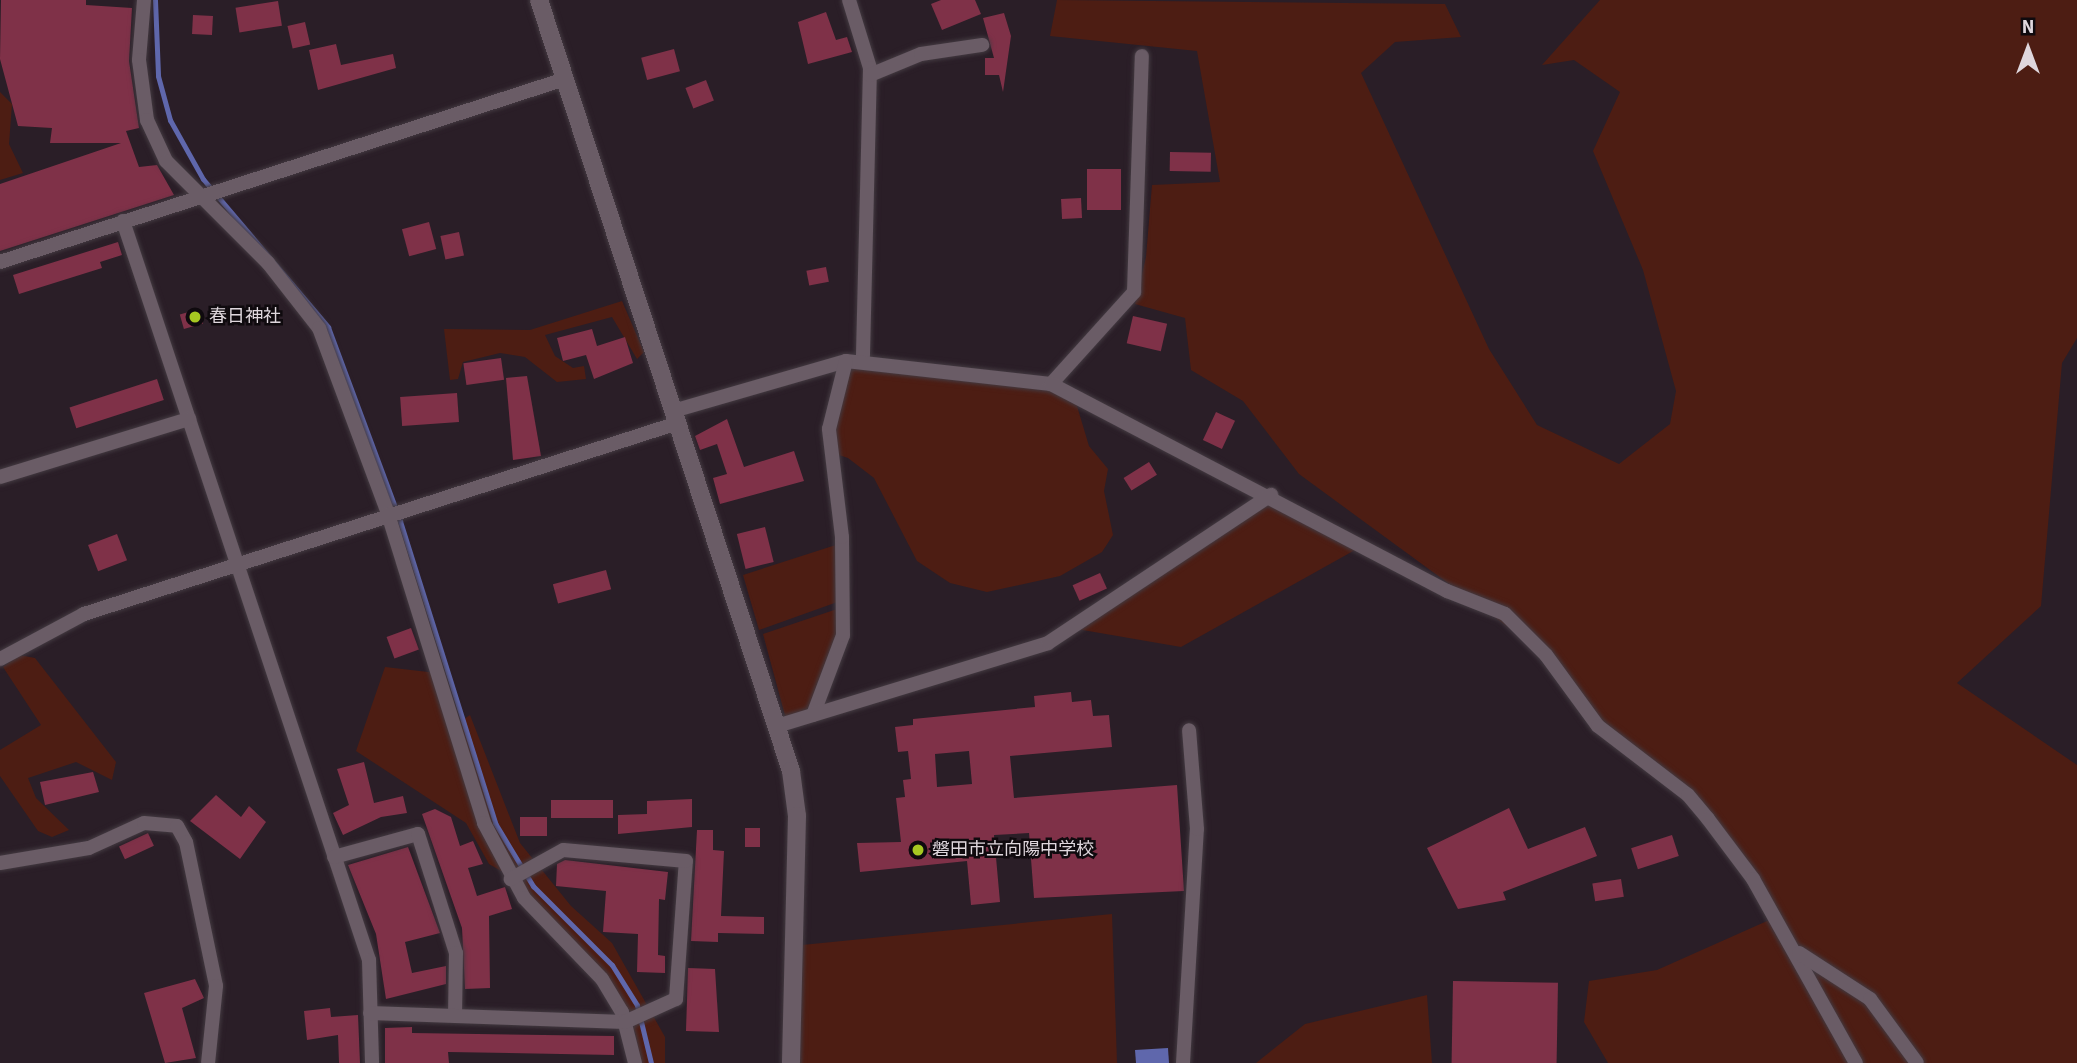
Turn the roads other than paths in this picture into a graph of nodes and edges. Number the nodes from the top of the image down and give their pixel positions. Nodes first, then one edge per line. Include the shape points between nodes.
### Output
1 (144, 0) edge
2 (539, 0) edge
3 (849, 0) edge
4 (982, 45) dead end
5 (1142, 56) dead end
6 (870, 75) junction
7 (565, 79) junction
8 (203, 200) junction
9 (123, 221) junction
10 (0, 262) edge
11 (863, 360) junction
12 (846, 361) junction
13 (1051, 384) junction
14 (676, 416) junction
15 (188, 419) junction
16 (0, 477) edge
17 (1271, 495) junction
18 (388, 514) junction
19 (236, 563) junction
20 (0, 659) edge
21 (814, 715) junction
22 (777, 726) junction
23 (1189, 730) dead end
24 (334, 857) junction
25 (0, 863) edge
26 (511, 879) junction
27 (1797, 952) junction
28 (370, 1013) junction
29 (456, 1016) junction
30 (625, 1022) junction
31 (208, 1063) edge
32 (372, 1063) edge
33 (635, 1063) edge
34 (791, 1063) edge
35 (1183, 1063) edge
36 (1856, 1063) edge
37 (1917, 1063) edge

1 - 8 street via 139,60 148,120 166,162
2 - 7 street
3 - 6 street
4 - 6 street via 921,54
5 - 13 street via 1134,292
6 - 11 street
7 - 8 street
7 - 14 street
8 - 9 street
8 - 18 street via 268,263 319,328
9 - 10 street
9 - 15 street
11 - 12 street
11 - 13 street
12 - 14 street
12 - 21 street via 829,429 842,537 843,635
13 - 17 street
14 - 18 street
14 - 22 street
15 - 16 street
15 - 19 street
17 - 21 street via 1048,643
17 - 27 street via 1447,591 1505,614 1525,631 1598,726 1688,795 1753,879
18 - 19 street
18 - 26 street via 484,823
19 - 20 street via 84,614
19 - 24 street
21 - 22 street
22 - 34 street via 797,816
23 - 35 street via 1197,829
24 - 28 street via 369,960
24 - 29 street via 418,834 456,953
25 - 31 street via 89,848 144,822 177,826 186,842 216,986
26 - 30 street via 602,979
26 - 30 street via 563,850 686,861 676,999
27 - 36 street
27 - 37 street via 1870,999
28 - 29 street
28 - 32 street
29 - 30 street
30 - 33 street

